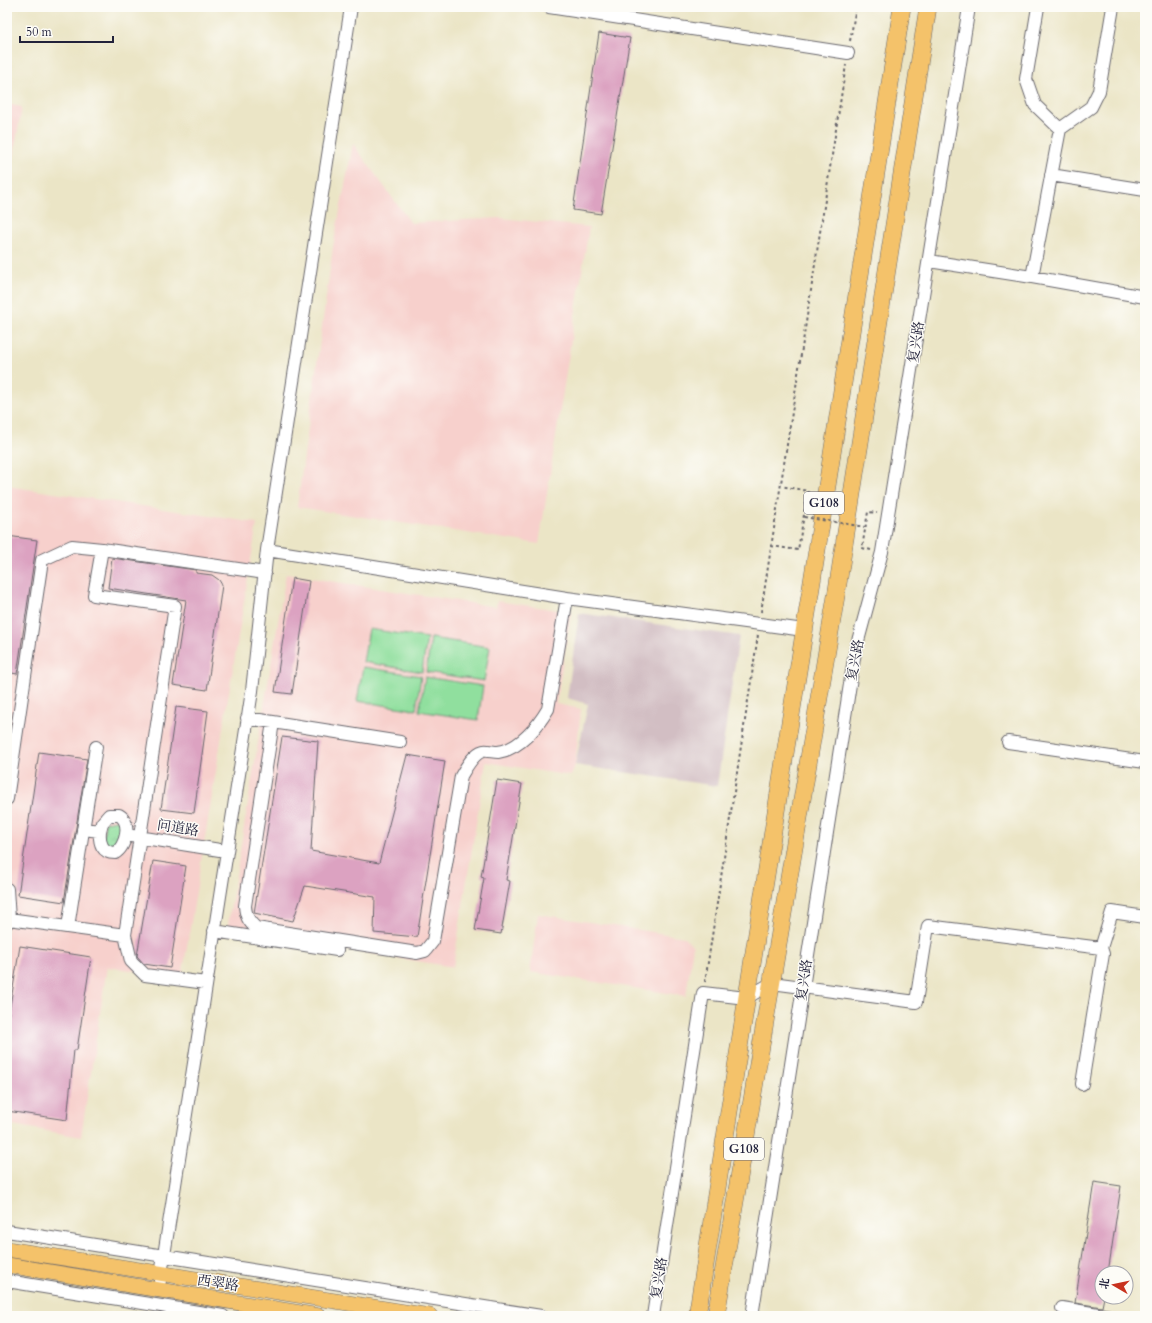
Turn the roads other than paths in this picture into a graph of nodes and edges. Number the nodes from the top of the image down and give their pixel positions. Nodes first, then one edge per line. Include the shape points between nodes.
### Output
1 (351, 7) edge
2 (549, 7) edge
3 (902, 7) edge
4 (928, 7) edge
5 (969, 7) edge
6 (1038, 7) edge
7 (1113, 7) edge
8 (848, 53) road end
9 (1060, 129) junction
10 (1051, 175) junction
11 (1145, 190) edge
12 (929, 260) junction
13 (1032, 277) junction
14 (1145, 297) edge
15 (102, 549) junction
16 (267, 550) junction
17 (265, 573) junction
18 (567, 598) junction
19 (804, 630) junction
20 (247, 718) junction
21 (273, 722) junction
22 (400, 742) dead end
23 (1008, 742) dead end
24 (96, 747) dead end
25 (1145, 762) edge
26 (7, 799) edge
27 (83, 829) junction
28 (100, 831) junction
29 (125, 835) junction
30 (140, 838) junction
31 (226, 851) junction
32 (7, 889) edge
33 (1145, 917) edge
34 (8, 921) edge
35 (68, 927) junction
36 (214, 931) junction
37 (125, 935) junction
38 (1101, 948) junction
39 (337, 950) dead end
40 (772, 983) junction
41 (206, 984) junction
42 (803, 987) junction
43 (746, 998) junction
44 (1082, 1084) dead end
45 (7, 1231) edge
46 (7, 1249) edge
47 (163, 1256) junction
48 (7, 1265) edge
49 (161, 1274) junction
50 (7, 1282) edge
51 (158, 1290) junction
52 (1062, 1308) dead end
53 (223, 1316) edge
54 (320, 1316) edge
55 (430, 1316) edge
56 (541, 1316) edge
57 (653, 1316) edge
58 (697, 1316) edge
59 (716, 1316) edge
60 (752, 1316) edge
61 (1110, 1316) edge

1 - 16 street
2 - 8 street
3 - 19 highway, G108
4 - 40 highway, 复兴路 / G108
5 - 12 street, 复兴路
6 - 9 street via 1026,79 1035,105
7 - 9 street via 1099,91 1091,107
9 - 10 street
10 - 11 street
10 - 13 street
12 - 13 street
12 - 42 street, 复兴路 via 882,552 856,652
13 - 14 street
15 - 17 street
15 - 26 street via 72,546 42,560
15 - 30 street via 94,595 176,606
16 - 17 street
16 - 18 street
17 - 20 street
18 - 19 street
18 - 21 street via 548,709 528,736 512,747 498,752 483,750 468,764 461,776 433,942 425,951 417,953 256,928 249,922 244,906
19 - 43 highway, G108
20 - 21 street
20 - 31 street
21 - 22 street
23 - 25 street
24 - 27 street
27 - 28 street
27 - 35 street
28 - 29 street via 106,817 117,814 126,822
28 - 29 street via 102,847 110,853 115,853 121,848
29 - 30 street, 问道路
30 - 31 street, 问道路
30 - 37 street
31 - 36 street
32 - 34 street
33 - 38 street via 1112,912
34 - 35 street
35 - 37 street
36 - 39 street
36 - 41 street
37 - 41 street via 131,961 145,975
38 - 42 street via 928,926 916,1002
38 - 44 street
40 - 42 street
40 - 43 street
40 - 59 highway, 复兴路 / G108
41 - 47 street
42 - 60 street, 复兴路
43 - 57 street, 复兴路 via 703,993
43 - 58 highway, G108
45 - 47 street
46 - 49 main road, 西翠路
47 - 49 street
47 - 56 street
48 - 51 main road, 西翠路
49 - 51 street
49 - 55 main road, 西翠路
50 - 53 street
51 - 54 main road, 西翠路
52 - 61 street

